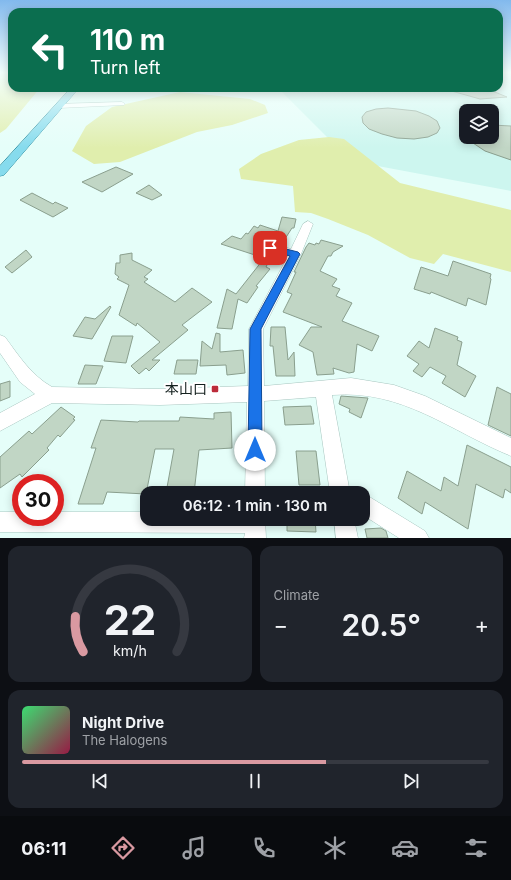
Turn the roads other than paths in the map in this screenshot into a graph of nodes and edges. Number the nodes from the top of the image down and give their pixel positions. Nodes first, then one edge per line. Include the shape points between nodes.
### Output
1 (66, 98) edge
2 (122, 104) dead end
3 (59, 106) junction
4 (0, 174) edge
5 (308, 224) dead end
6 (270, 248) dead end
7 (295, 254) junction
8 (0, 341) edge
9 (323, 388) junction
10 (255, 394) junction
11 (50, 395) junction
12 (0, 422) edge
13 (511, 448) edge
14 (255, 486) edge
15 (341, 486) edge
16 (370, 507) edge
17 (0, 522) edge
18 (345, 526) edge
19 (255, 527) edge
20 (347, 538) edge
21 (418, 538) edge

1 - 3 main road
2 - 3 street
3 - 4 main road
5 - 7 street
6 - 7 street
7 - 10 street via 256,329
8 - 11 street via 26,377
9 - 10 street
9 - 13 street via 351,386 394,393 419,402
9 - 15 street
10 - 11 street via 160,397
10 - 14 street
11 - 12 street
16 - 21 street
17 - 19 street
18 - 20 street

